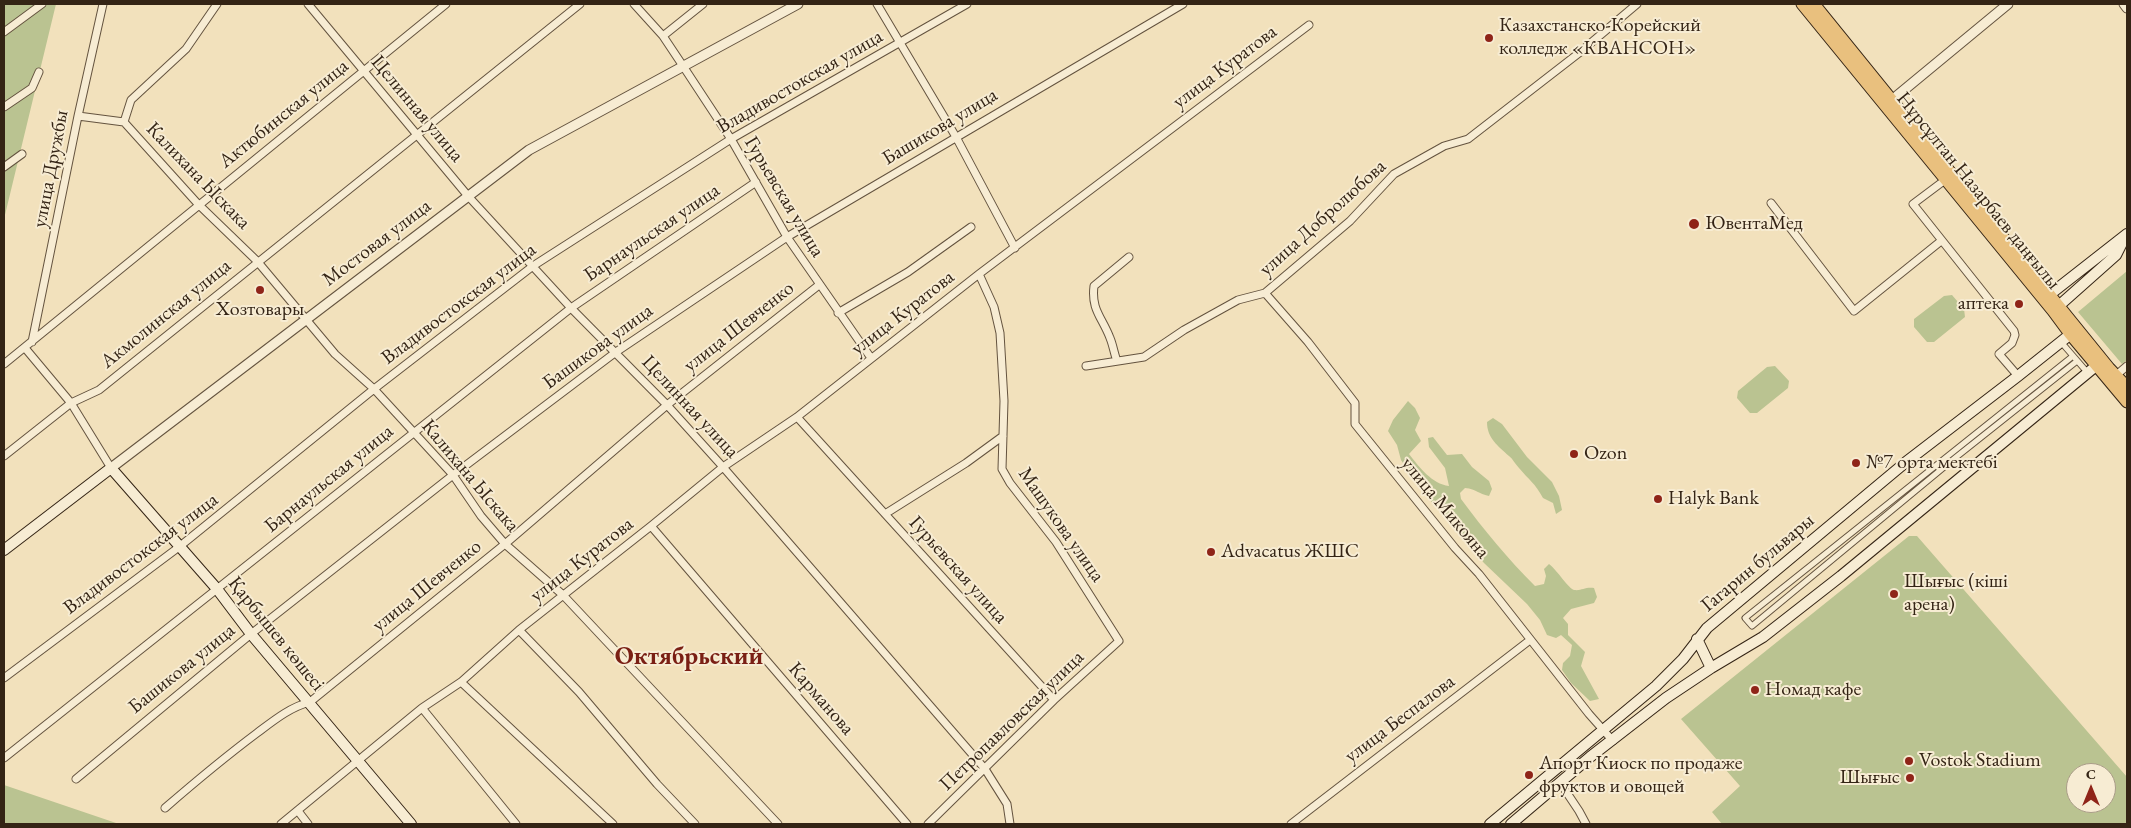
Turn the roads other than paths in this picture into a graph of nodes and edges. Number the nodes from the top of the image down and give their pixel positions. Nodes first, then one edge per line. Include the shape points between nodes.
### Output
1 (42, 4) edge
2 (103, 4) edge
3 (217, 4) edge
4 (308, 4) edge
5 (446, 4) edge
6 (580, 4) edge
7 (634, 4) edge
8 (704, 4) edge
9 (798, 4) edge
10 (877, 4) edge
11 (968, 4) edge
12 (1183, 4) edge
13 (1637, 4) edge
14 (1802, 4) edge
15 (1814, 4) edge
16 (2008, 4) edge
17 (2124, 4) edge
18 (2127, 8) edge
19 (1309, 25) dead end
20 (4, 32) edge
21 (663, 36) junction
22 (901, 42) junction
23 (683, 66) junction
24 (364, 70) junction
25 (39, 72) dead end
26 (1888, 103) junction
27 (4, 108) edge
28 (78, 116) junction
29 (124, 122) junction
30 (416, 134) junction
31 (956, 136) junction
32 (731, 139) junction
33 (22, 154) dead end
34 (4, 167) edge
35 (1944, 180) junction
36 (756, 182) junction
37 (468, 196) junction
38 (1772, 203) dead end
39 (198, 204) junction
40 (971, 227) dead end
41 (2126, 235) edge
42 (787, 237) junction
43 (1941, 241) junction
44 (1015, 248) junction
45 (1129, 257) dead end
46 (258, 261) junction
47 (533, 266) junction
48 (979, 274) junction
49 (819, 284) junction
50 (1265, 293) junction
51 (2047, 297) junction
52 (571, 308) junction
53 (2056, 308) junction
54 (838, 314) junction
55 (306, 318) junction
56 (2069, 335) junction
57 (32, 342) junction
58 (25, 348) junction
59 (616, 352) junction
60 (2073, 356) junction
61 (871, 358) junction
62 (1117, 361) junction
63 (2077, 361) junction
64 (4, 364) edge
65 (1086, 366) dead end
66 (2095, 366) junction
67 (2127, 366) edge
68 (2018, 376) junction
69 (2112, 378) junction
70 (2124, 386) edge
71 (374, 389) junction
72 (2127, 402) edge
73 (71, 403) junction
74 (667, 405) junction
75 (797, 417) junction
76 (413, 433) junction
77 (1003, 436) junction
78 (4, 456) edge
79 (723, 466) junction
80 (112, 468) junction
81 (453, 475) junction
82 (885, 514) junction
83 (651, 526) junction
84 (504, 544) junction
85 (179, 547) junction
86 (4, 550) edge
87 (1828, 550) junction
88 (1835, 557) junction
89 (217, 589) junction
90 (563, 594) junction
91 (519, 630) junction
92 (251, 634) junction
93 (1697, 639) junction
94 (1530, 640) junction
95 (1119, 641) joint
96 (1711, 668) junction
97 (4, 678) edge
98 (461, 682) junction
99 (1054, 700) junction
100 (310, 702) junction
101 (422, 708) junction
102 (1604, 731) junction
103 (1613, 741) junction
104 (4, 758) edge
105 (359, 761) junction
106 (985, 769) junction
107 (76, 779) dead end
108 (1561, 784) junction
109 (165, 808) dead end
110 (298, 811) junction
111 (281, 824) edge
112 (308, 824) edge
113 (411, 824) edge
114 (516, 824) edge
115 (613, 824) edge
116 (694, 824) edge
117 (778, 824) edge
118 (907, 824) edge
119 (928, 824) edge
120 (1010, 824) edge
121 (1290, 824) edge
122 (1490, 824) edge
123 (1511, 824) edge
124 (1586, 824) edge

1 - 20 street
2 - 28 street, улица Дружбы
3 - 29 street, Калихана Ыскака via 186,49 131,100
4 - 24 street, Целинная улица
5 - 24 street, Актюбинская улица
6 - 30 street, Акмолинская улица
7 - 21 street, Гурьевская улица
8 - 21 street
9 - 23 street, Мостовая улица
10 - 22 street
11 - 22 street, Владивостокская улица
12 - 31 street, Башикова улица
13 - 50 street, улица Добролюбова via 1468,138 1444,146 1394,174 1350,221
14 - 26 main road, Нұрсұлтан Назарбаев даңғылы
15 - 26 main road, Нұрсұлтан Назарбаев даңғылы
16 - 26 street
17 - 18 street
19 - 44 street, улица Куратова
21 - 23 street, Гурьевская улица
22 - 31 street
22 - 32 street, Владивостокская улица
23 - 32 street, Гурьевская улица
23 - 37 street, Мостовая улица via 529,150
24 - 30 street, Целинная улица
24 - 39 street, Актюбинская улица
25 - 27 street via 32,88
26 - 35 main road, Нұрсұлтан Назарбаев даңғылы
26 - 51 main road, Нұрсұлтан Назарбаев даңғылы
28 - 29 street, Калихана Ыскака
28 - 57 street, улица Дружбы
29 - 39 street, Калихана Ыскака
30 - 37 street, Целинная улица
30 - 46 street, Акмолинская улица
31 - 42 street, Башикова улица
31 - 44 street
32 - 36 street, Гурьевская улица
32 - 47 street, Владивостокская улица
33 - 34 street
35 - 43 street via 1913,204
35 - 51 main road, Нұрсұлтан Назарбаев даңғылы
36 - 42 street, Гурьевская улица
36 - 52 street, Барнаульская улица
37 - 47 street, Целинная улица
37 - 55 street, Мостовая улица
38 - 43 street via 1854,311
39 - 46 street, Калихана Ыскака
39 - 57 street, Актюбинская улица
40 - 54 street via 908,272
41 - 51 main road
41 - 53 main road via 2116,255
42 - 49 street, Гурьевская улица
42 - 59 street, Башикова улица
43 - 68 street via 2014,331 2012,343 1999,354
44 - 48 street, улица Куратова
45 - 62 street via 1094,286 1092,299
46 - 55 street, Калихана Ыскака
46 - 73 street, Акмолинская улица via 99,390
47 - 52 street, Целинная улица
47 - 71 street, Владивостокская улица
48 - 61 street, улица Куратова
48 - 77 street, Машукова улица via 994,307 1000,333
49 - 54 street, Гурьевская улица
49 - 74 street, улица Шевченко
50 - 62 street, улица Добролюбова via 1238,300 1144,357
50 - 94 street, улица Микояна via 1355,403 1355,424
51 - 53 main road, Нұрсұлтан Назарбаев даңғылы
52 - 59 street, Целинная улица
52 - 76 street, Барнаульская улица
53 - 56 main road, Нұрсұлтан Назарбаев даңғылы
54 - 61 street, Гурьевская улица
55 - 71 street, Калихана Ыскака via 335,354
55 - 80 street, Мостовая улица
56 - 60 street
56 - 66 main road, Нұрсұлтан Назарбаев даңғылы
56 - 68 main road, Гагарин бульвары
57 - 58 street, Актюбинская улица
58 - 64 street, Актюбинская улица
58 - 73 street
59 - 74 street, Целинная улица
59 - 81 street, Башикова улица
60 - 63 street
60 - 87 street
61 - 75 street, улица Куратова
62 - 65 street, улица Добролюбова
63 - 66 street
63 - 88 street
66 - 69 main road, Нұрсұлтан Назарбаев даңғылы
66 - 96 main road via 1833,582 1763,637
67 - 69 street
68 - 93 main road, Гагарин бульвары via 1900,467
69 - 70 main road, Нұрсұлтан Назарбаев даңғылы
70 - 72 main road, Нұрсұлтан Назарбаев даңғылы
71 - 76 street, Калихана Ыскака
71 - 85 street, Владивостокская улица
73 - 78 street, Акмолинская улица
73 - 80 street
74 - 79 street, Целинная улица
74 - 84 street, улица Шевченко
75 - 79 street, улица Куратова
75 - 82 street, Гурьевская улица
76 - 81 street, Калихана Ыскака
76 - 89 street, Барнаульская улица
77 - 82 street
77 - 95 street, Машукова улица via 1002,469 1056,542
79 - 83 street, улица Куратова
79 - 106 street, Целинная улица
80 - 85 main road, Қарбышев көшесі
80 - 86 main road, Мостовая улица
81 - 84 street, Калихана Ыскака
81 - 92 street, Башикова улица
82 - 99 street, Гурьевская улица
83 - 90 street, улица Куратова
83 - 118 street, Карманова
84 - 90 street, Калихана Ыскака
84 - 100 street, улица Шевченко
85 - 89 main road, Қарбышев көшесі
85 - 97 street, Владивостокская улица
87 - 88 street
87 - 88 street via 1745,618 1752,626
89 - 92 main road, Қарбышев көшесі
89 - 104 street, Барнаульская улица
90 - 91 street, улица Куратова
90 - 117 street, Калихана Ыскака
91 - 98 street, улица Куратова
91 - 116 street via 579,692
92 - 100 main road, Қарбышев көшесі
92 - 107 street, Башикова улица
93 - 96 main road
93 - 102 main road, Гагарин бульвары via 1683,659 1656,686
94 - 102 street, улица Микояна
94 - 121 street, улица Беспалова
95 - 99 street, Петропавловская улица
96 - 103 main road via 1666,698
98 - 101 street, улица Куратова
98 - 115 street
99 - 106 street, Петропавловская улица
100 - 105 main road, Қарбышев көшесі
100 - 109 street, улица Шевченко via 277,718
101 - 105 street, улица Куратова
101 - 114 street
102 - 103 street, улица Микояна
102 - 122 main road, Гагарин бульвары
103 - 108 main road
105 - 110 street, улица Куратова
105 - 113 main road, Қарбышев көшесі
106 - 119 street, Петропавловская улица
106 - 120 street, Целинная улица via 1007,804
108 - 123 main road
108 - 124 street
110 - 111 street, улица Куратова
110 - 112 street

